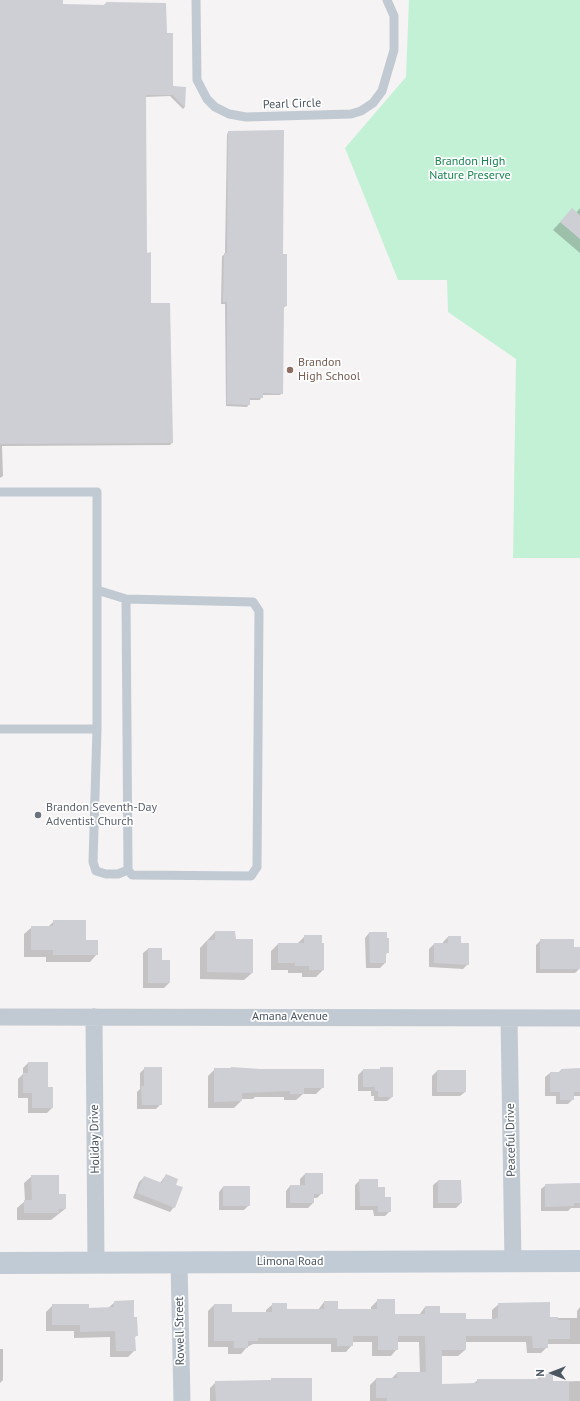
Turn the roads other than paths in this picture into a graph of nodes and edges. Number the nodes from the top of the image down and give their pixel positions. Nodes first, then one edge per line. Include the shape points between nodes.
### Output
1 (196, 0) edge
2 (386, 0) edge
3 (0, 492) edge
4 (97, 590) junction
5 (126, 599) junction
6 (0, 729) edge
7 (97, 729) junction
8 (128, 870) junction
9 (0, 1017) edge
10 (94, 1017) junction
11 (509, 1018) junction
12 (580, 1018) edge
13 (580, 1261) edge
14 (96, 1262) junction
15 (179, 1262) junction
16 (514, 1262) junction
17 (0, 1263) edge
18 (182, 1401) edge

1 - 2 lane, Pearl Circle via 197,80 207,99 215,107 230,114 246,117 351,114 373,103 382,91 394,50 394,16
3 - 4 lane via 97,492
4 - 5 lane
4 - 7 lane
5 - 8 lane
5 - 8 lane via 253,602 259,611 257,867 251,876 132,875
6 - 7 lane
7 - 8 lane via 93,862 96,871 106,874 118,874
9 - 10 street, Amana Avenue
10 - 11 street, Amana Avenue
10 - 14 street, Holiday Drive
11 - 12 street, Amana Avenue
11 - 16 street, Peaceful Drive
13 - 16 street, Limona Road
14 - 15 street, Limona Road
14 - 17 street, Limona Road
15 - 16 street, Limona Road
15 - 18 street, Rowell Street

